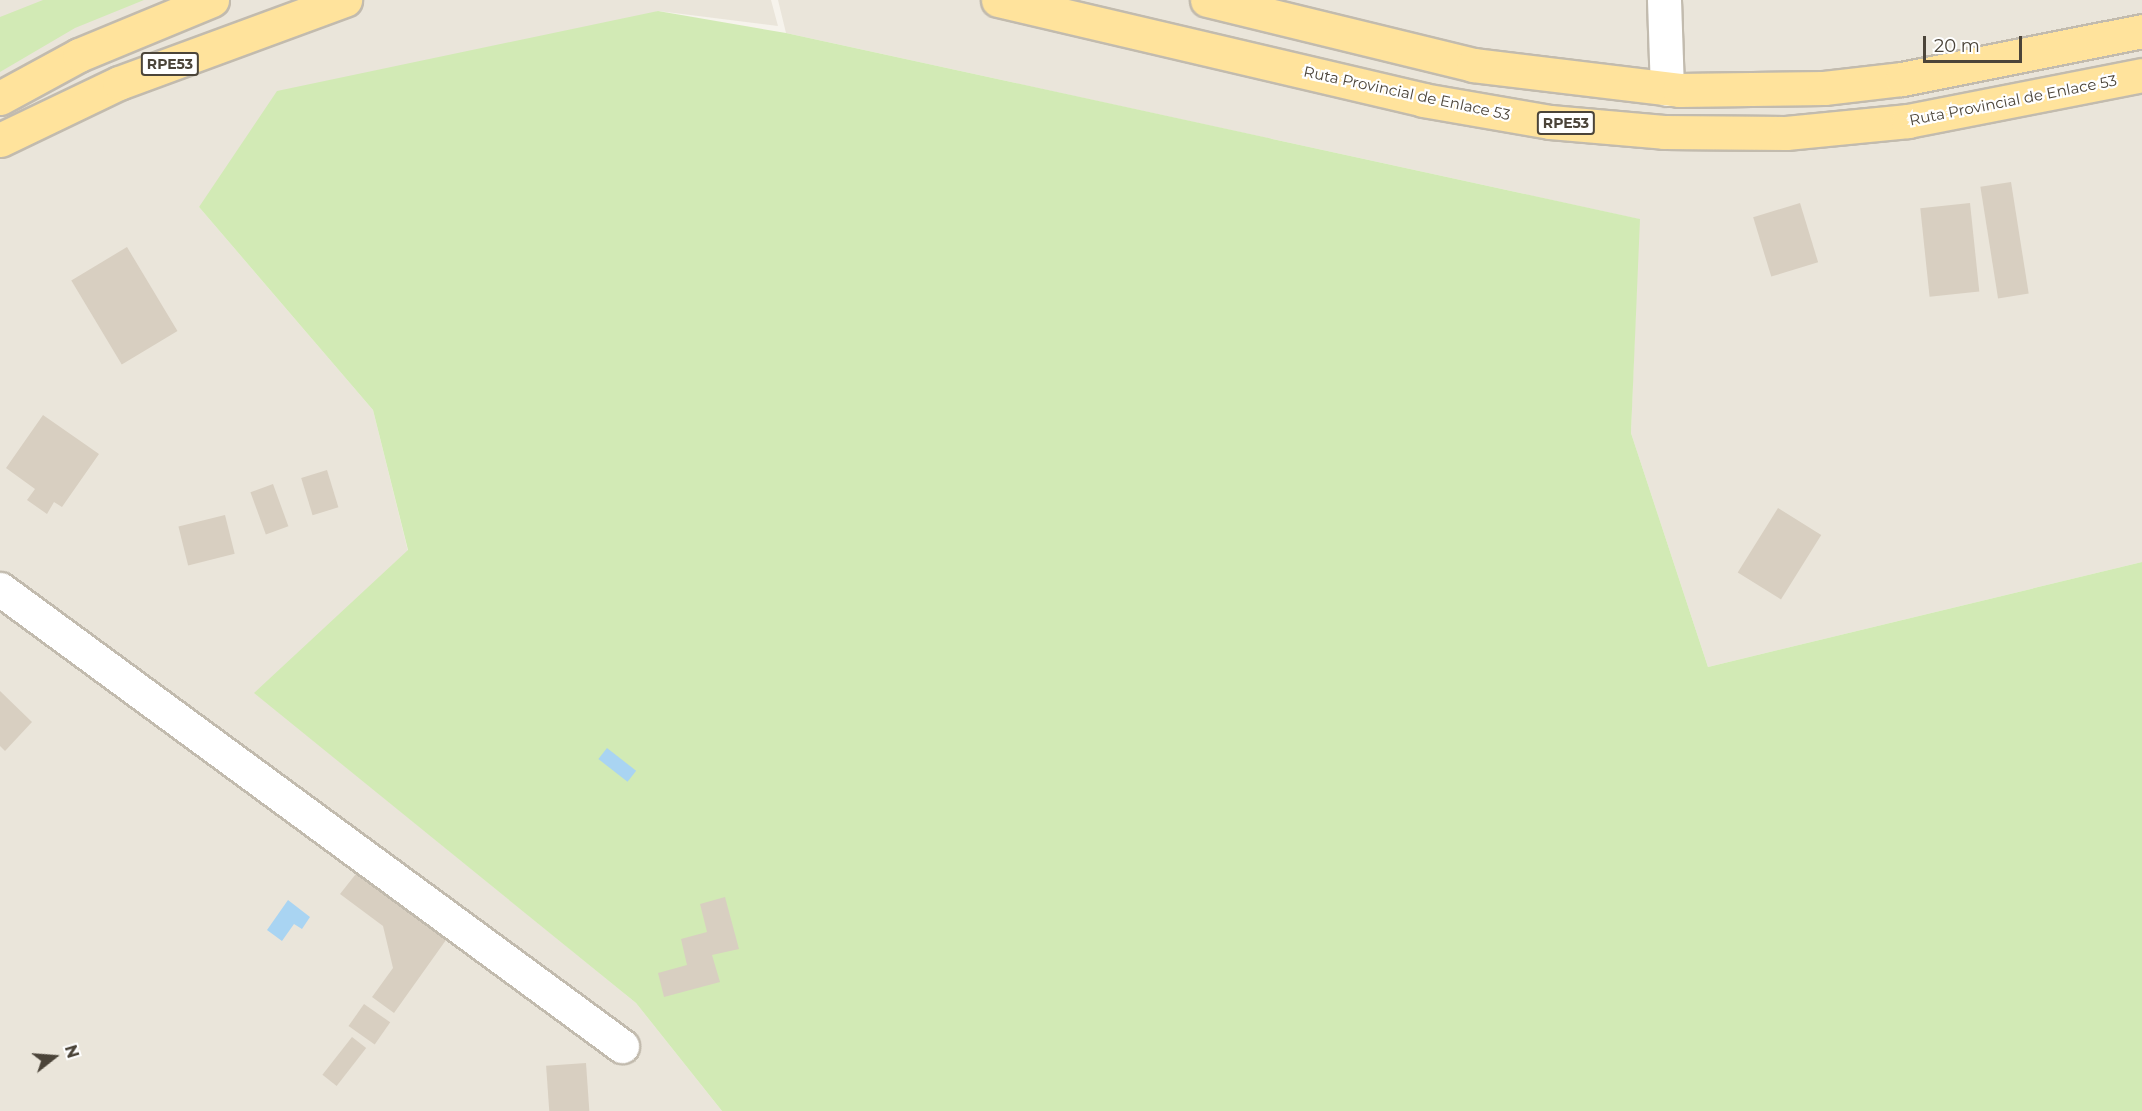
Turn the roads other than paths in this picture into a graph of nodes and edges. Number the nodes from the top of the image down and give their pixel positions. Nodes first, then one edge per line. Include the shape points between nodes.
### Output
1 (212, 0) edge
2 (345, 0) edge
3 (998, 0) edge
4 (1207, 0) edge
5 (1664, 0) edge
6 (2142, 31) edge
7 (2142, 75) edge
8 (1667, 89) junction
9 (0, 98) edge
10 (0, 140) edge
11 (0, 589) edge
12 (622, 1046) dead end

1 - 9 main road via 79,55
2 - 10 main road, RPE53 via 119,82
3 - 7 main road, Ruta Provincial de Enlace 53 / RPE53 via 1423,100 1550,122 1664,132 1786,134 1908,121
4 - 8 main road via 1473,65
5 - 8 street
6 - 8 main road via 1902,79 1824,88
11 - 12 street

